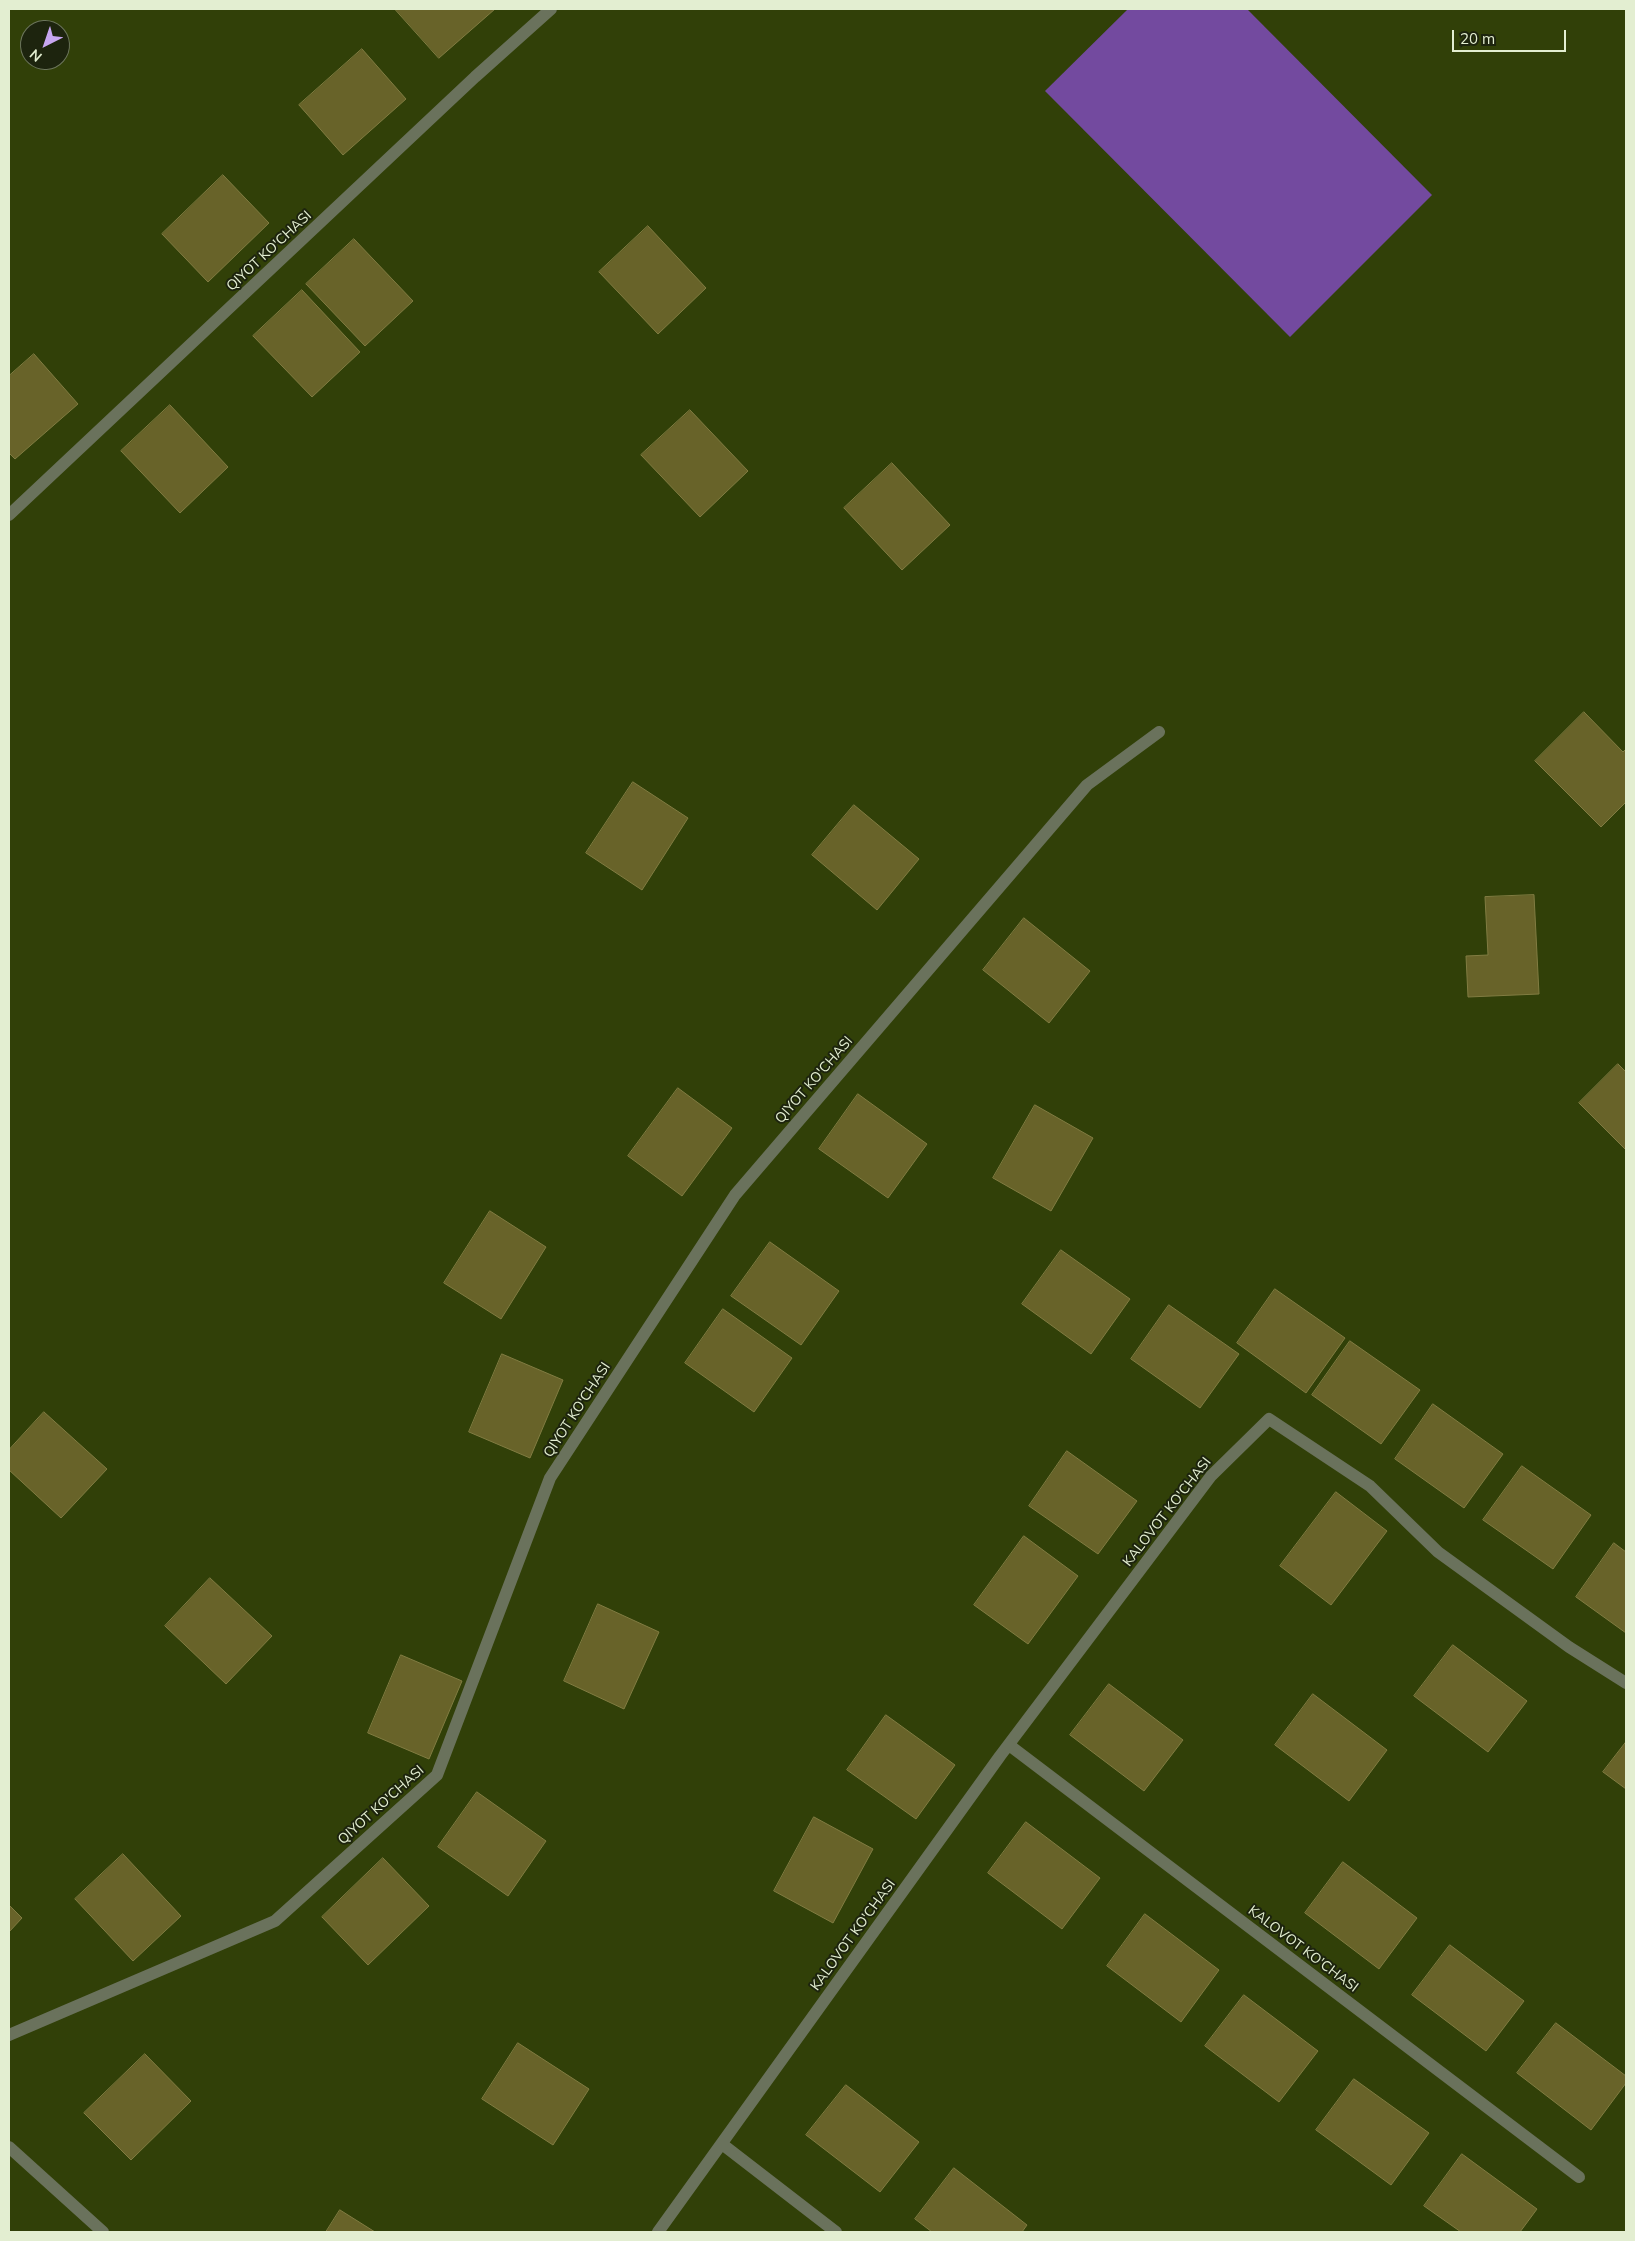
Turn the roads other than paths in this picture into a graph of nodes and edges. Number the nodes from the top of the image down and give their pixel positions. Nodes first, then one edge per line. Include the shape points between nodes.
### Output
1 (551, 9) edge
2 (9, 515) edge
3 (1159, 732) dead end
4 (1626, 1683) edge
5 (1009, 1745) junction
6 (9, 2035) edge
7 (722, 2144) junction
8 (9, 2147) edge
9 (1580, 2177) dead end
10 (103, 2232) edge
11 (658, 2232) edge
12 (836, 2232) edge

1 - 2 street, QIYOT KO'CHASI via 468,83
3 - 6 street, QIYOT KO'CHASI via 1087,786 735,1195 550,1478 437,1775 275,1922
4 - 5 street, KALOVOT KO'CHASI via 1438,1552 1370,1486 1269,1419 1211,1476
5 - 7 street, KALOVOT KO'CHASI
5 - 9 street, KALOVOT KO'CHASI
7 - 11 street, KALOVOT KO'CHASI
7 - 12 street
8 - 10 street

